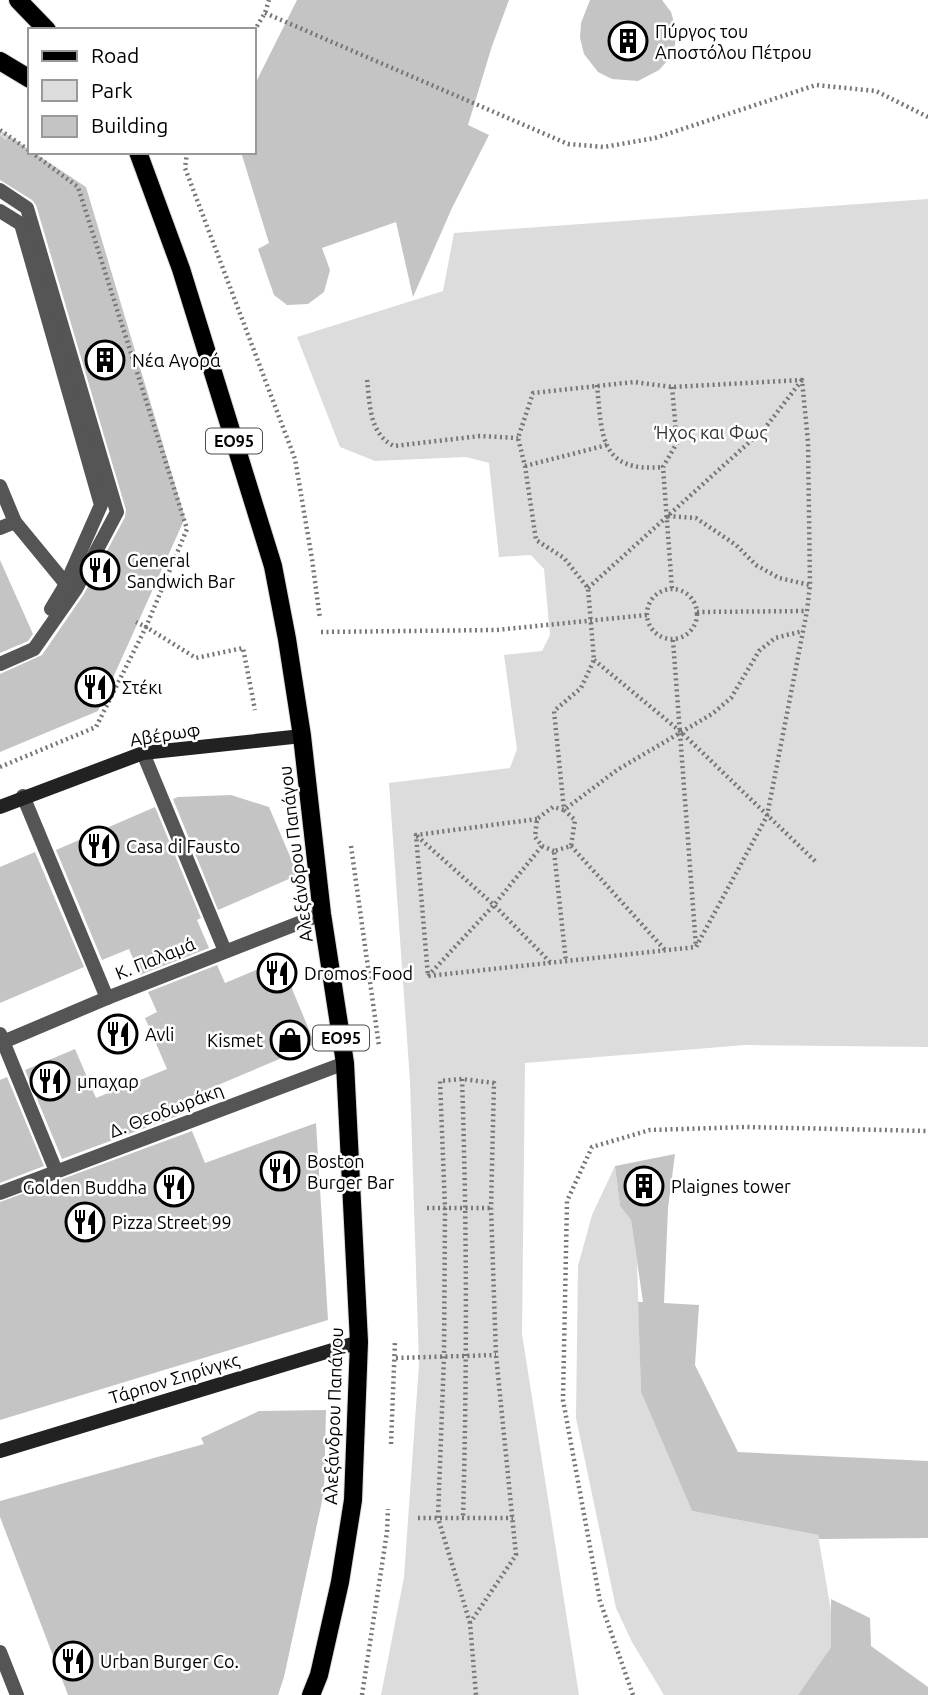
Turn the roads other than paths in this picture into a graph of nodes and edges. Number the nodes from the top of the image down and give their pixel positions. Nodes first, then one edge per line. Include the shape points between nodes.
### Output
1 (18, 0) edge
2 (45, 28) edge
3 (0, 61) edge
4 (28, 78) edge
5 (139, 154) edge
6 (0, 190) edge
7 (0, 211) edge
8 (0, 486) edge
9 (15, 522) junction
10 (0, 528) edge
11 (71, 586) junction
12 (0, 655) edge
13 (0, 663) edge
14 (302, 736) junction
15 (142, 753) junction
16 (23, 796) junction
17 (0, 807) edge
18 (322, 914) junction
19 (225, 951) junction
20 (107, 998) junction
21 (2, 1038) edge
22 (345, 1063) junction
23 (56, 1171) junction
24 (0, 1193) edge
25 (359, 1342) junction
26 (0, 1451) edge
27 (0, 1652) edge
28 (17, 1695) edge
29 (311, 1695) edge

1 - 2 main road
3 - 4 main road
5 - 14 main road, Αλεξάνδρου Παπάγου / ΕΟ95 via 181,270 273,566
6 - 11 street via 27,208 117,512
7 - 11 street via 21,224 101,505
8 - 9 street
9 - 10 street
9 - 11 street
11 - 12 street via 33,641
11 - 13 street via 34,649
14 - 15 street, Αβέρωφ
14 - 18 main road, Αλεξάνδρου Παπάγου / ΕΟ95
15 - 16 street, Αβέρωφ
15 - 19 street
16 - 17 street, Αβέρωφ
16 - 20 street
18 - 19 street, Κ. Παλαμά
18 - 22 main road, Αλεξάνδρου Παπάγου / ΕΟ95
19 - 20 street, Κ. Παλαμά
20 - 21 street, Κ. Παλαμά
21 - 23 street
22 - 23 street, Δ. Θεοδωράκη
22 - 25 main road, Αλεξάνδρου Παπάγου / ΕΟ95
23 - 24 street, Δ. Θεοδωράκη
25 - 26 street, Τάρπον Σπρίνγκς
25 - 29 main road, Αλεξάνδρου Παπάγου / ΕΟ95 via 353,1500 340,1582
27 - 28 street

